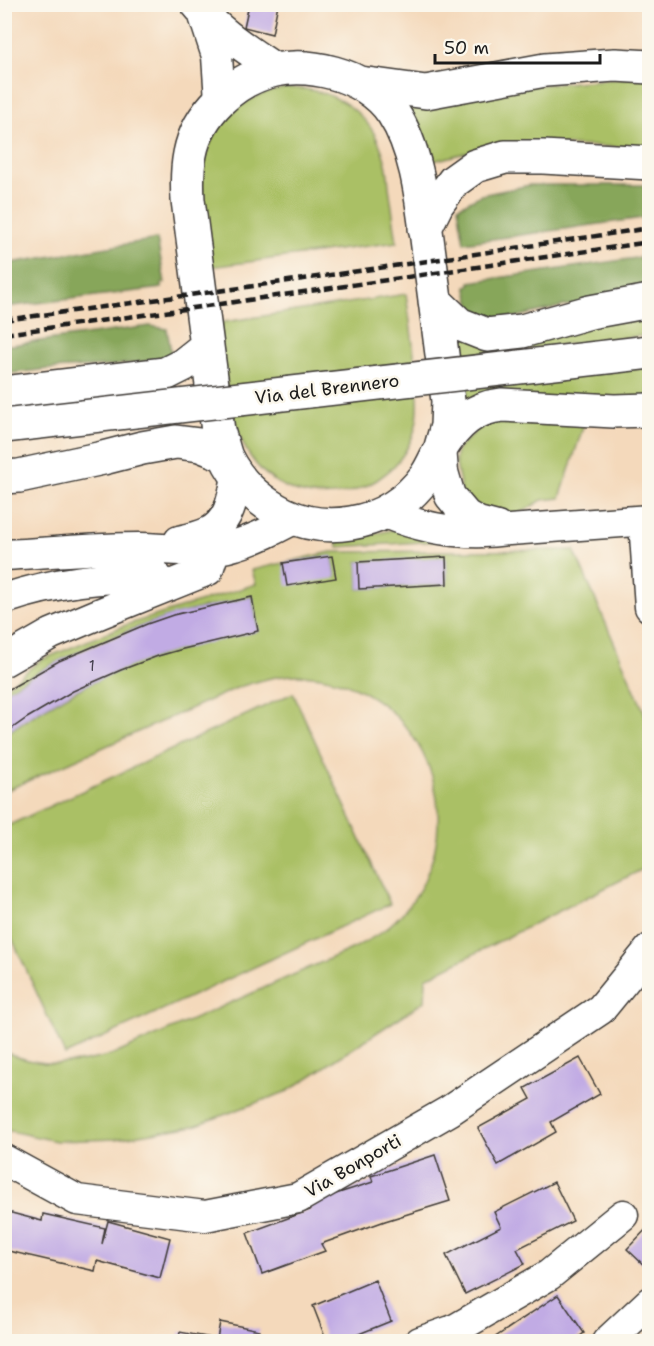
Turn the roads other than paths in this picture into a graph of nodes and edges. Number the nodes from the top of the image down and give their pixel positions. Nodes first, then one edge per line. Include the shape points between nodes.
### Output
1 (200, 9) edge
2 (650, 67) edge
3 (277, 70) junction
4 (358, 83) junction
5 (220, 100) junction
6 (650, 164) edge
7 (425, 228) junction
8 (650, 300) edge
9 (435, 301) junction
10 (207, 346) junction
11 (650, 352) edge
12 (4, 393) edge
13 (650, 410) edge
14 (4, 426) edge
15 (441, 447) junction
16 (231, 465) junction
17 (4, 477) edge
18 (385, 513) junction
19 (294, 519) junction
20 (647, 520) edge
21 (509, 530) junction
22 (153, 542) junction
23 (215, 548) junction
24 (4, 555) edge
25 (163, 588) junction
26 (4, 599) edge
27 (650, 608) edge
28 (4, 661) edge
29 (650, 949) edge
30 (4, 1160) edge
31 (623, 1215) dead end
32 (650, 1302) edge
33 (420, 1341) edge
34 (607, 1341) edge

1 - 3 street via 229,37
1 - 5 street via 217,56
2 - 4 main road via 544,70 426,92
3 - 4 main road via 323,70
3 - 5 main road via 255,76
4 - 7 main road via 377,95 404,134 412,156
5 - 10 main road via 198,130 187,176
6 - 7 main road via 505,157 475,166 454,181
7 - 9 main road
8 - 9 main road via 522,331 487,334 459,324
9 - 15 main road via 448,400
10 - 12 main road via 165,374
10 - 16 main road via 218,431
11 - 14 main road, Via del Brennero, bridge
13 - 15 main road via 490,407 474,412 460,423
15 - 18 main road via 427,475 409,496
15 - 21 street via 450,496 466,515 478,522
16 - 17 main road via 200,445 176,442
16 - 19 main road via 253,493
16 - 22 street via 233,501 216,527 207,533
18 - 19 main road via 340,525
18 - 21 street via 462,532
19 - 23 street via 234,546
20 - 21 street
20 - 27 street
22 - 23 street via 179,550
22 - 24 street via 122,548
23 - 25 street via 208,570
25 - 26 street via 157,577 109,577 29,590
25 - 28 street via 51,634
29 - 30 street, Via Bonporti via 601,1009 449,1111 298,1198 205,1216 100,1203 77,1200
31 - 33 street via 549,1275 454,1330
32 - 34 street

